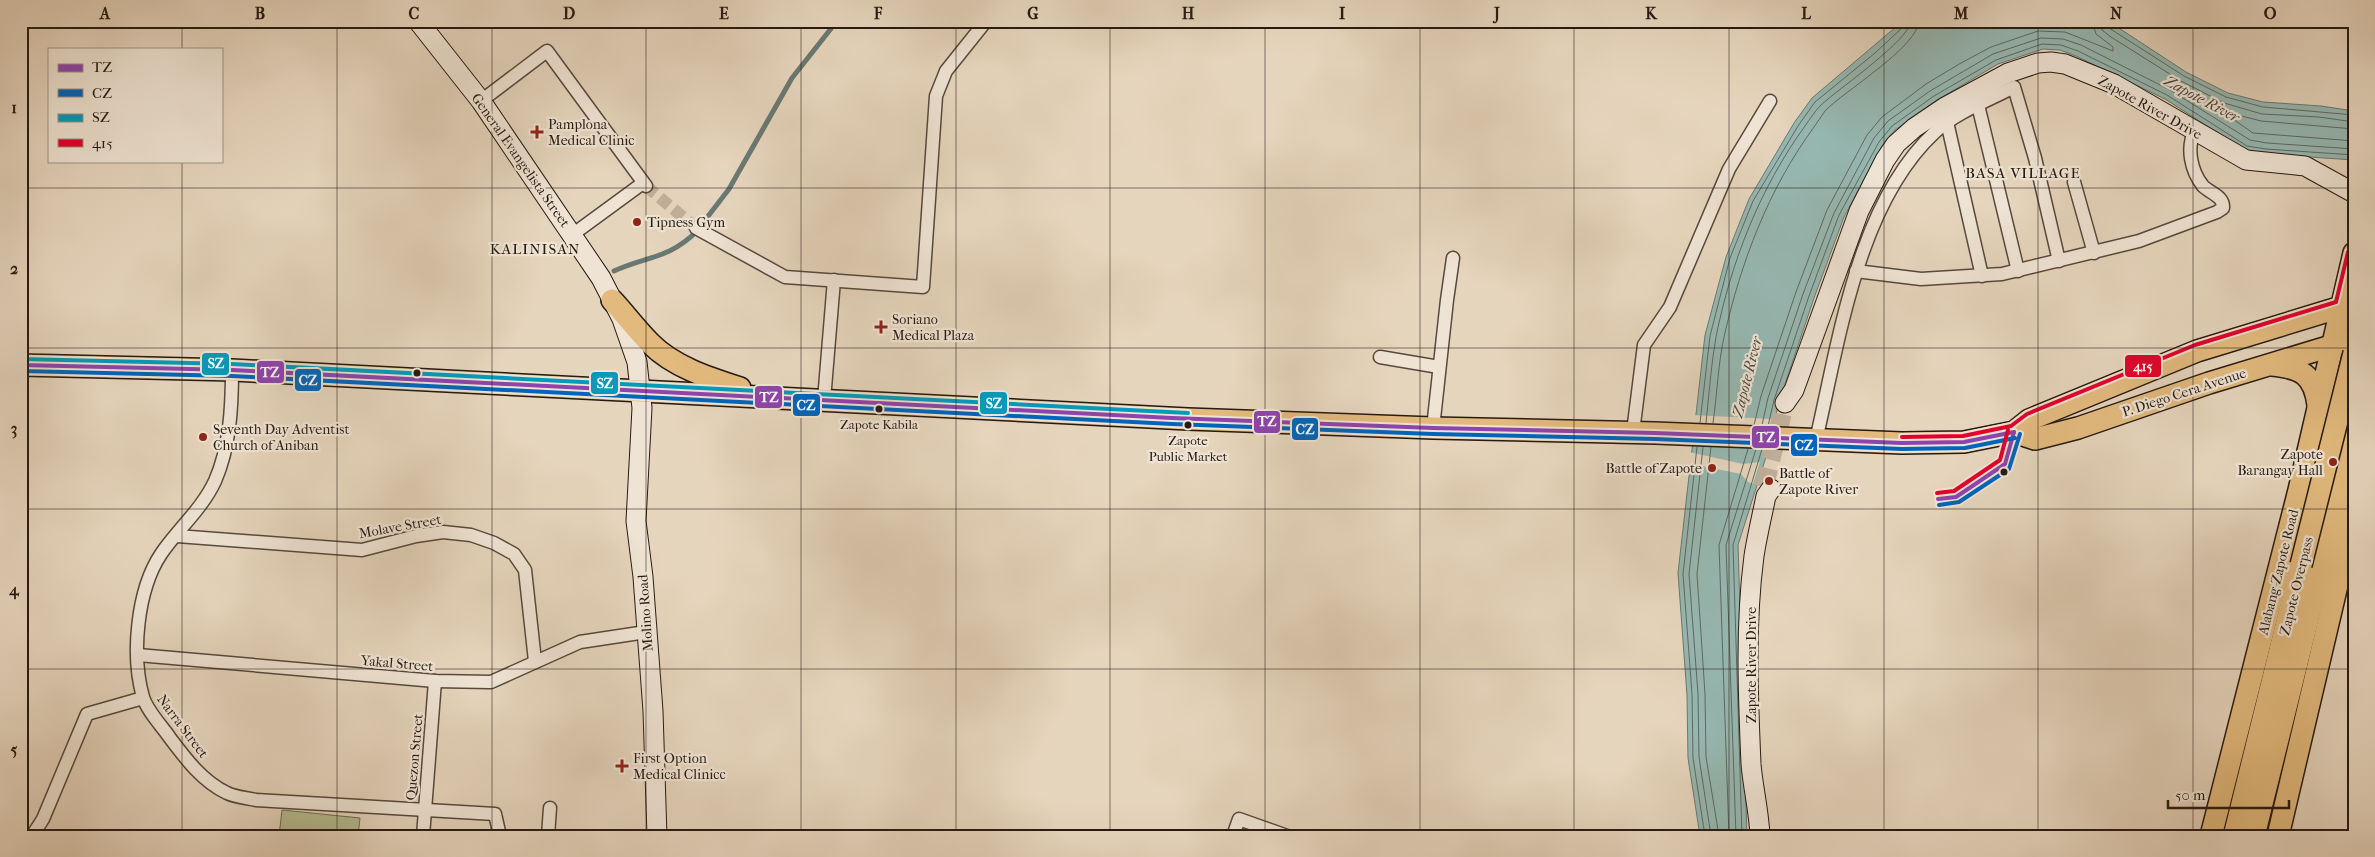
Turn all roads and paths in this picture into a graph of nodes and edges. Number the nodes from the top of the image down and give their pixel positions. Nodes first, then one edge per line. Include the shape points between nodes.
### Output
1 (418, 21) edge
2 (986, 21) edge
3 (481, 101) junction
4 (1770, 101) dead end
5 (1978, 105) junction
6 (1947, 122) junction
7 (2195, 130) junction
8 (2074, 182) dead end
9 (2354, 193) edge
10 (696, 228) tunnel mouth
11 (572, 235) junction
12 (2094, 253) junction
13 (2354, 253) edge
14 (1453, 258) dead end
15 (2059, 261) junction
16 (1856, 271) junction
17 (2018, 271) junction
18 (1982, 276) junction
19 (834, 280) junction
20 (612, 300) junction
21 (2347, 305) edge
22 (2354, 339) edge
23 (2332, 344) junction
24 (2354, 353) edge
25 (1380, 357) dead end
26 (2354, 363) edge
27 (2270, 364) junction
28 (21, 365) edge
29 (1438, 367) junction
30 (232, 370) junction
31 (2325, 379) junction
32 (641, 390) junction
33 (764, 396) junction
34 (1791, 399) tunnel mouth
35 (824, 400) junction
36 (2319, 408) junction
37 (1433, 428) junction
38 (1633, 432) junction
39 (2014, 432) junction
40 (2354, 433) edge
41 (1816, 440) junction
42 (1767, 490) tunnel mouth
43 (2354, 512) edge
44 (176, 536) junction
45 (2349, 558) edge
46 (646, 632) junction
47 (138, 655) junction
48 (535, 661) junction
49 (435, 681) junction
50 (143, 698) junction
51 (550, 808) dead end
52 (424, 811) junction
53 (2247, 828) edge
54 (32, 836) edge
55 (423, 836) edge
56 (500, 836) edge
57 (548, 836) edge
58 (657, 836) edge
59 (1233, 836) edge
60 (1287, 836) edge
61 (1760, 836) edge
62 (2212, 836) edge
63 (2278, 836) edge

1 - 3 main road, General Evangelista Street
2 - 19 street via 946,71 936,96 923,287
3 - 11 main road, General Evangelista Street
3 - 11 street via 547,51 644,185
4 - 38 street via 1725,176 1670,307 1644,345
5 - 6 street
5 - 15 street via 2014,87 2035,158
5 - 17 street
6 - 16 street via 1922,145 1901,173 1875,219
6 - 18 street
7 - 9 main road, Zapote River Drive via 2246,160 2305,166
7 - 12 street via 2191,154 2197,177 2221,200 2222,209 2139,241
7 - 34 main road, Zapote River Drive via 2114,84 2065,64 2051,62 2008,73 1945,107 1914,128 1896,144 1885,160 1856,219
8 - 12 street
10 - 19 street via 777,274
11 - 20 main road, General Evangelista Street
12 - 15 street
13 - 21 highway, Alabang-Zapote Road
14 - 29 street
15 - 17 street
16 - 18 street via 1921,279
16 - 41 street
17 - 18 street
19 - 35 street
20 - 32 main road, General Evangelista Street via 637,362
20 - 33 highway via 651,344 670,359 719,381
21 - 23 highway, Alabang-Zapote Road
21 - 39 highway, P. Diego Cera Avenue via 2197,351 2029,420
22 - 23 highway, P. Diego Cera Avenue
23 - 27 highway, P. Diego Cera Avenue
23 - 31 highway, Alabang-Zapote Road
24 - 53 highway, Zapote Overpass, bridge
25 - 29 street
26 - 31 highway
27 - 36 highway via 2294,367 2304,373 2316,391
27 - 39 highway, P. Diego Cera Avenue via 2078,428 2035,439
28 - 30 highway
29 - 37 street
30 - 32 highway
30 - 44 street, Narra Street via 232,396 223,459 204,502
31 - 36 highway, Alabang-Zapote Road
32 - 33 highway
32 - 46 main road, Molino Road via 636,501
33 - 35 highway, P. Diego Cera Avenue
35 - 37 highway, P. Diego Cera Avenue
36 - 62 highway, Alabang-Zapote Road
37 - 38 highway, P. Diego Cera Avenue
38 - 41 highway, P. Diego Cera Avenue
39 - 41 highway, P. Diego Cera Avenue via 1964,442
40 - 53 highway, Zapote Overpass
42 - 61 main road, Zapote River Drive via 1754,555 1748,671 1752,767
43 - 45 highway
44 - 47 street, Narra Street via 151,571 140,607
44 - 48 street, Molave Street via 362,550 443,532 470,535 494,543 514,554 525,570
45 - 63 highway
46 - 48 street, Yakal Street via 580,642
46 - 58 main road, Molino Road via 654,712
47 - 49 street, Yakal Street
47 - 50 street, Narra Street
48 - 49 street, Yakal Street via 491,682
49 - 52 street, Quezon Street
50 - 52 street, Narra Street via 200,774 227,793 256,800
50 - 54 street via 87,714 43,820
51 - 57 street
52 - 55 street, Quezon Street
52 - 56 street, Narra Street via 495,814
59 - 60 street via 1239,819

